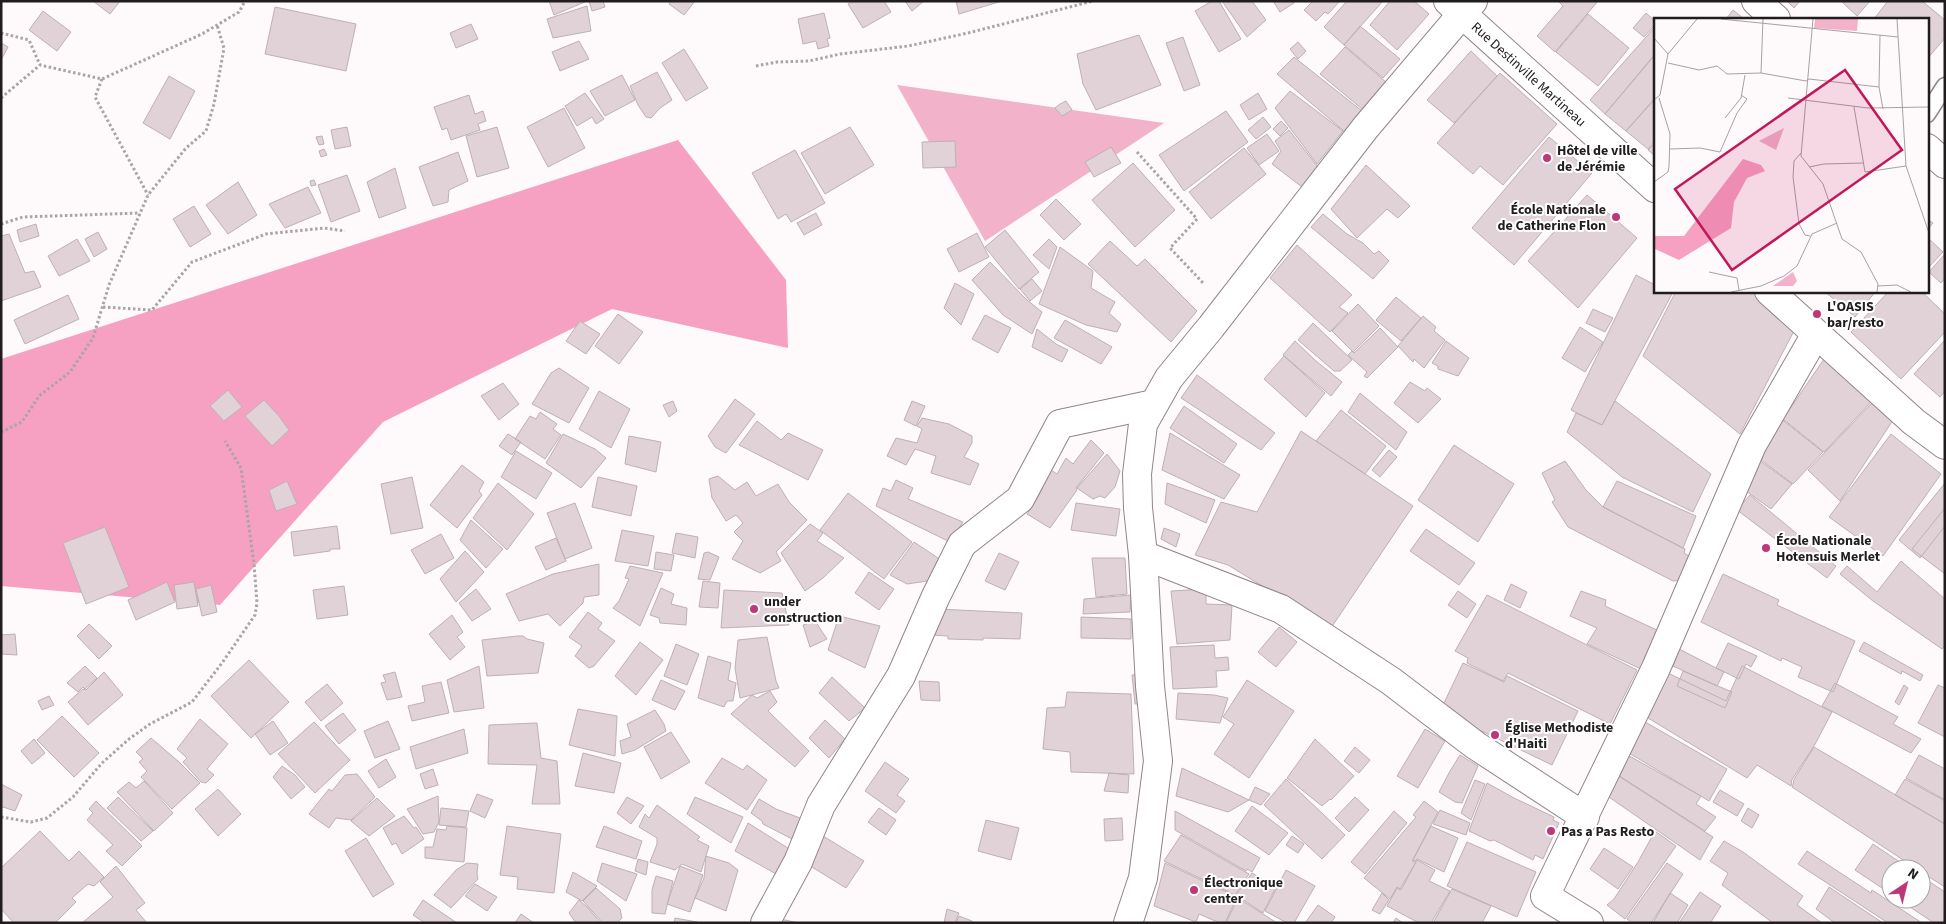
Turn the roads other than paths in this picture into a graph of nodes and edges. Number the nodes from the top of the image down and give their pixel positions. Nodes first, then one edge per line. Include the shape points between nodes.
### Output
1 (1756, 1) edge
2 (1461, 5) edge
3 (1775, 18) edge
4 (1945, 86) edge
5 (1928, 112) edge
6 (1928, 149) edge
7 (1945, 164) edge
8 (1654, 187) edge
9 (1770, 292) edge
10 (1816, 334) junction
11 (1154, 404) junction
12 (1945, 445) edge
13 (1143, 555) junction
14 (1585, 816) junction
15 (765, 923) edge
16 (1128, 923) edge
17 (1588, 923) edge

1 - 3 street
2 - 8 street, Rue Destinville Martineau
2 - 11 street via 1169,378
4 - 5 lane
6 - 7 street
9 - 10 street
10 - 12 street via 1914,422
10 - 14 street via 1752,445 1656,668
11 - 13 street via 1143,424 1137,474
11 - 15 street via 1060,424 1020,500 962,544 901,676 821,805 798,862
13 - 14 street via 1281,609 1391,681 1475,745
13 - 16 street via 1150,686 1158,761 1143,878
14 - 17 street via 1545,896

